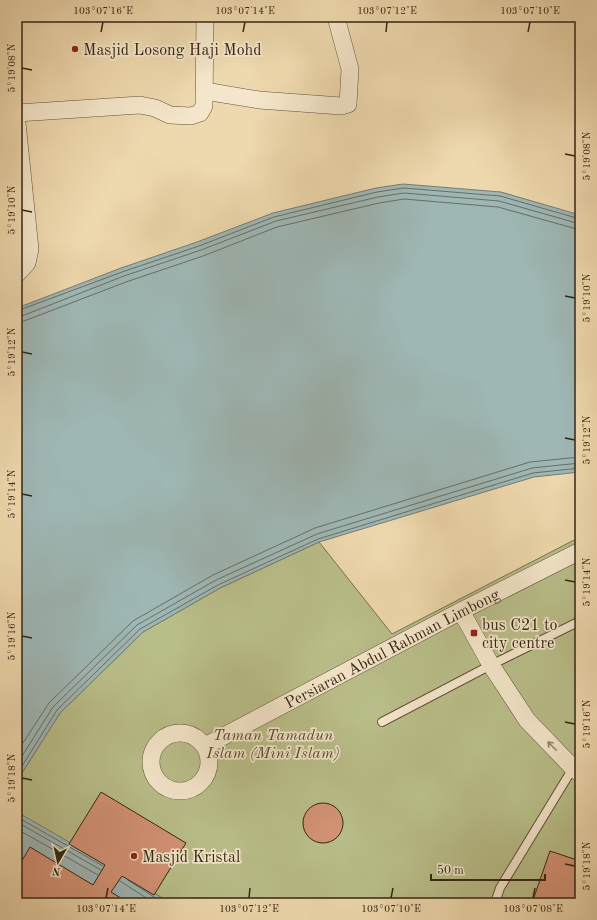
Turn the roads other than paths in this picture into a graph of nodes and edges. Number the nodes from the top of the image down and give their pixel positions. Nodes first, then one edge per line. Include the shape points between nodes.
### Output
1 (205, 17) edge
2 (336, 17) edge
3 (204, 90) junction
4 (17, 114) edge
5 (17, 123) edge
6 (17, 274) edge
7 (580, 551) edge
8 (461, 611) junction
9 (580, 621) edge
10 (491, 665) junction
11 (382, 722) dead end
12 (205, 746) dead end
13 (577, 770) edge
14 (495, 903) edge

1 - 3 street
2 - 3 street via 350,69 348,104 341,106 260,100
3 - 4 street via 204,106 200,113 192,116 170,116 155,108 140,105
5 - 6 street via 30,249 27,263
7 - 8 street, Persiaran Abdul Rahman Limbong
8 - 10 street
8 - 12 street, Persiaran Abdul Rahman Limbong
9 - 10 lane
10 - 11 lane
13 -> 10 street via 527,720
13 - 14 lane via 500,888

